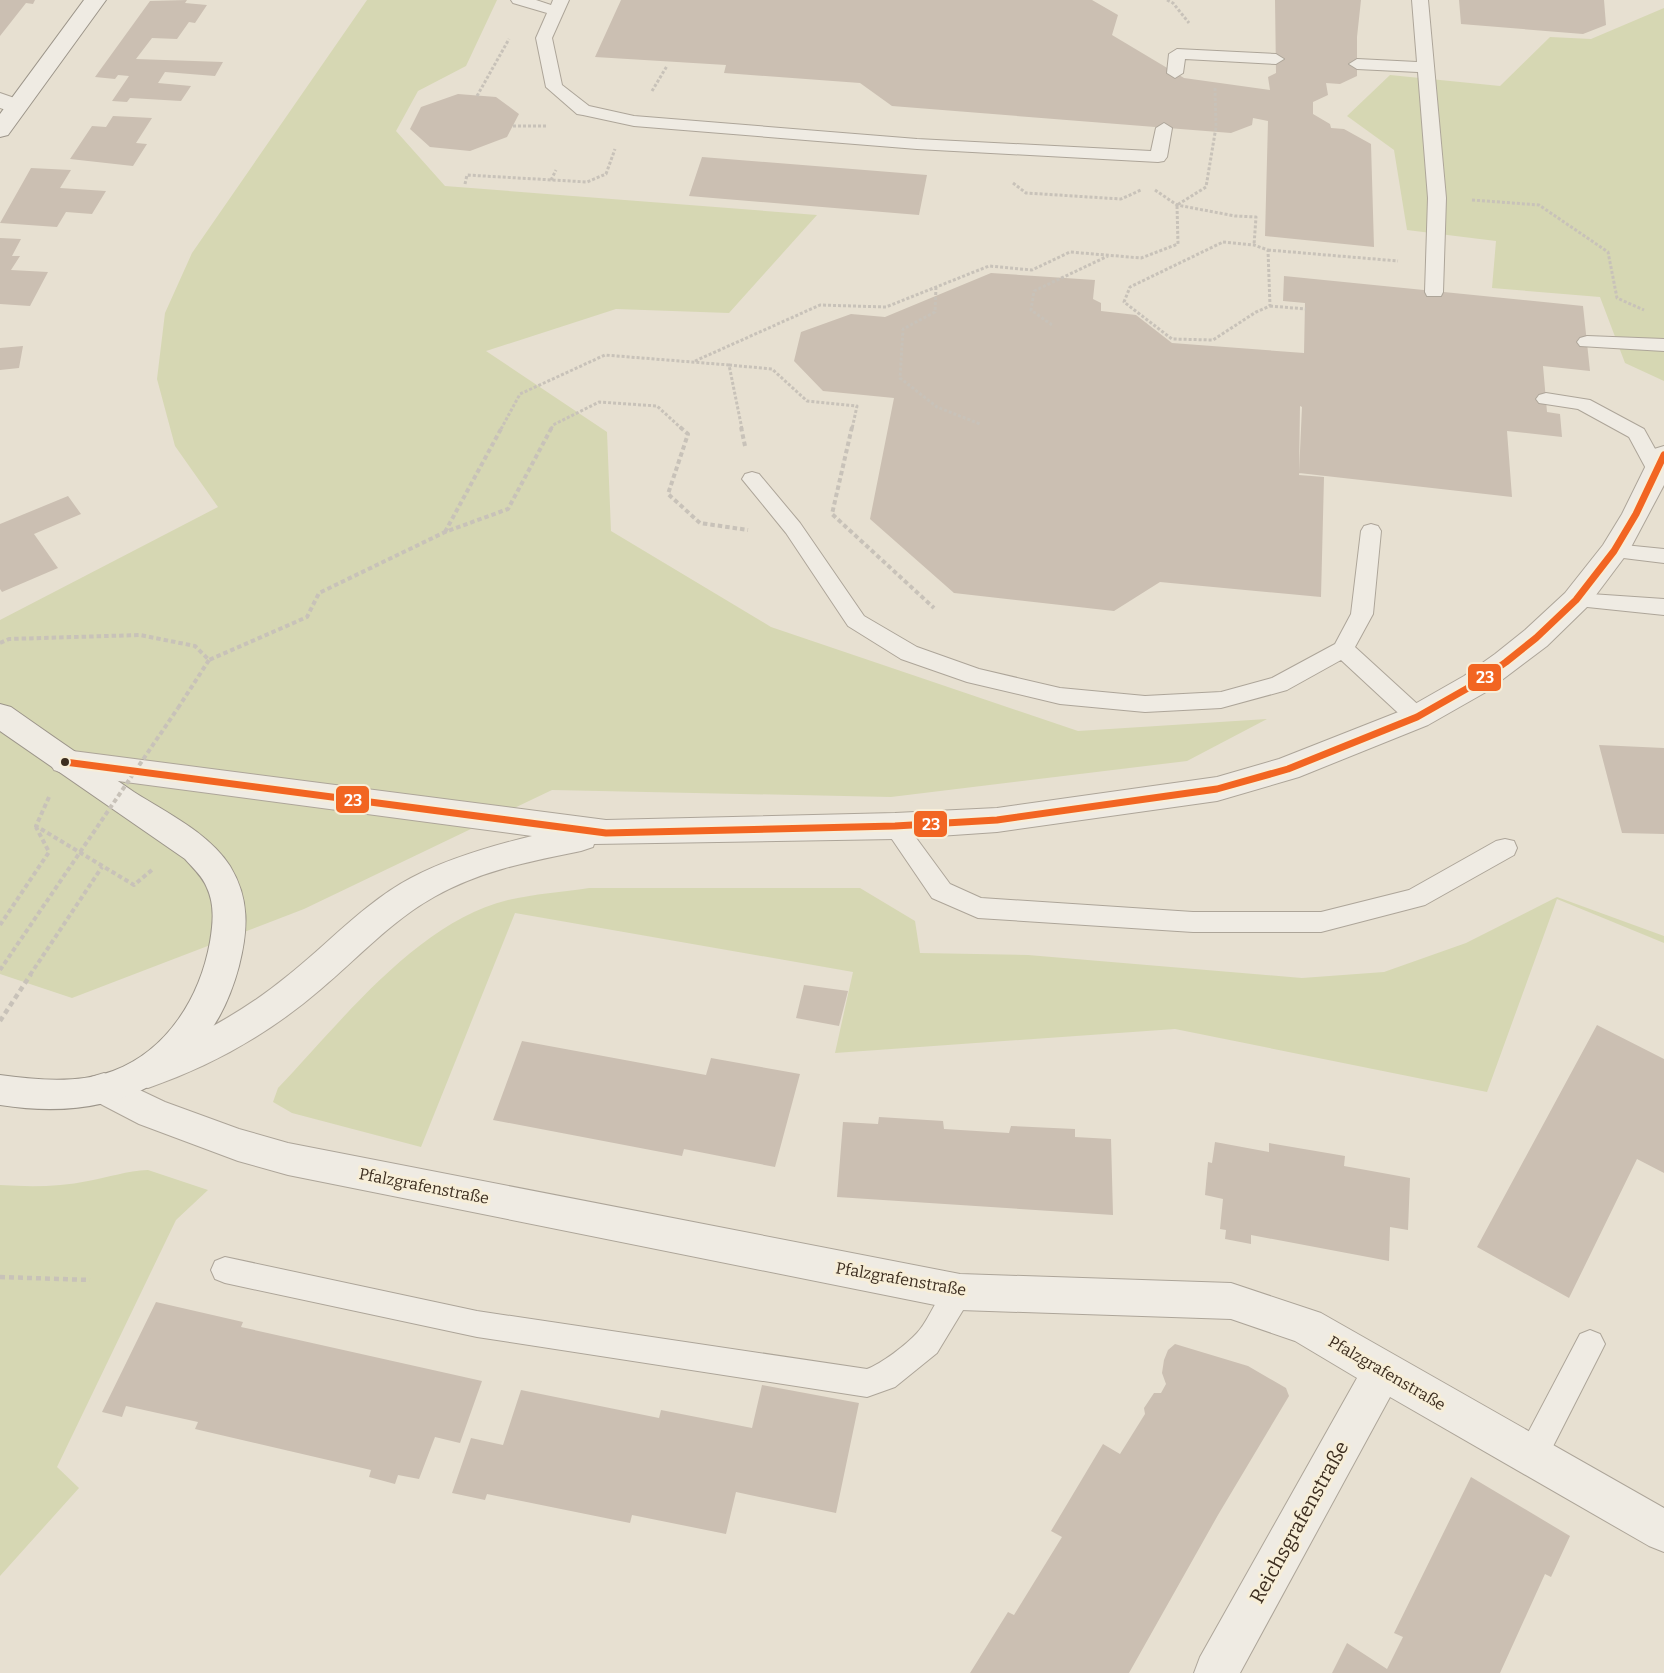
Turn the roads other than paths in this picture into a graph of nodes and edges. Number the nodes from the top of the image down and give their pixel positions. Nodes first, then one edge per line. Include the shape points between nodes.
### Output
1 (95, 0) edge
2 (519, 0) edge
3 (1420, 0) edge
4 (558, 6) edge
5 (1276, 59) dead end
6 (1357, 64) dead end
7 (1426, 67) junction
8 (1175, 73) dead end
9 (8, 103) edge
10 (1164, 128) dead end
11 (0, 130) edge
12 (1434, 292) dead end
13 (1587, 342) dead end
14 (1664, 345) edge
15 (1546, 399) dead end
16 (1660, 463) edge
17 (752, 479) road end
18 (1371, 531) dead end
19 (1614, 551) junction
20 (1664, 556) edge
21 (1576, 600) junction
22 (1664, 607) edge
23 (1343, 649) junction
24 (0, 715) edge
25 (1417, 717) junction
26 (65, 762) junction
27 (895, 826) junction
28 (606, 833) junction
29 (1504, 848) dead end
30 (120, 1082) junction
31 (0, 1090) edge
32 (225, 1270) dead end
33 (960, 1292) junction
34 (1590, 1344) dead end
35 (1382, 1371) junction
36 (1532, 1456) junction
37 (1664, 1531) edge
38 (1216, 1673) edge

1 - 9 street
2 - 4 lane
3 - 7 lane
4 - 10 lane via 544,38 554,87 583,110 634,121 917,144 1158,157
5 - 8 lane via 1177,54
6 - 7 lane
7 - 12 lane via 1437,198
9 - 11 street
13 - 14 lane
15 - 16 lane via 1583,404 1637,433
16 - 19 street
17 - 23 lane via 793,528 856,621 909,653 975,676 1060,696 1145,704 1221,700 1279,684
18 - 23 lane via 1362,614
19 - 20 lane
19 - 21 street
21 - 22 lane
21 - 25 street via 1506,662
23 - 25 lane
24 - 26 street
25 - 27 street via 1288,769 1218,789 997,820
26 - 28 street
26 - 30 street via 197,850 215,869 228,897 226,955 208,1002 186,1038 160,1061
27 - 28 street
27 - 29 lane via 940,891 978,908 1193,922 1321,922 1416,898
28 - 30 street via 507,854 434,882 402,900 296,990 253,1020 176,1062
30 - 31 street via 77,1094 28,1095
30 - 33 street, Pfalzgrafenstraße via 152,1113 288,1159
32 - 33 lane via 477,1323 867,1383 885,1377 927,1344
33 - 35 street, Pfalzgrafenstraße via 1232,1301 1307,1326
34 - 36 lane
35 - 36 street, Pfalzgrafenstraße
35 - 38 street, Reichsgrafenstraße
36 - 37 street, Pfalzgrafenstraße

